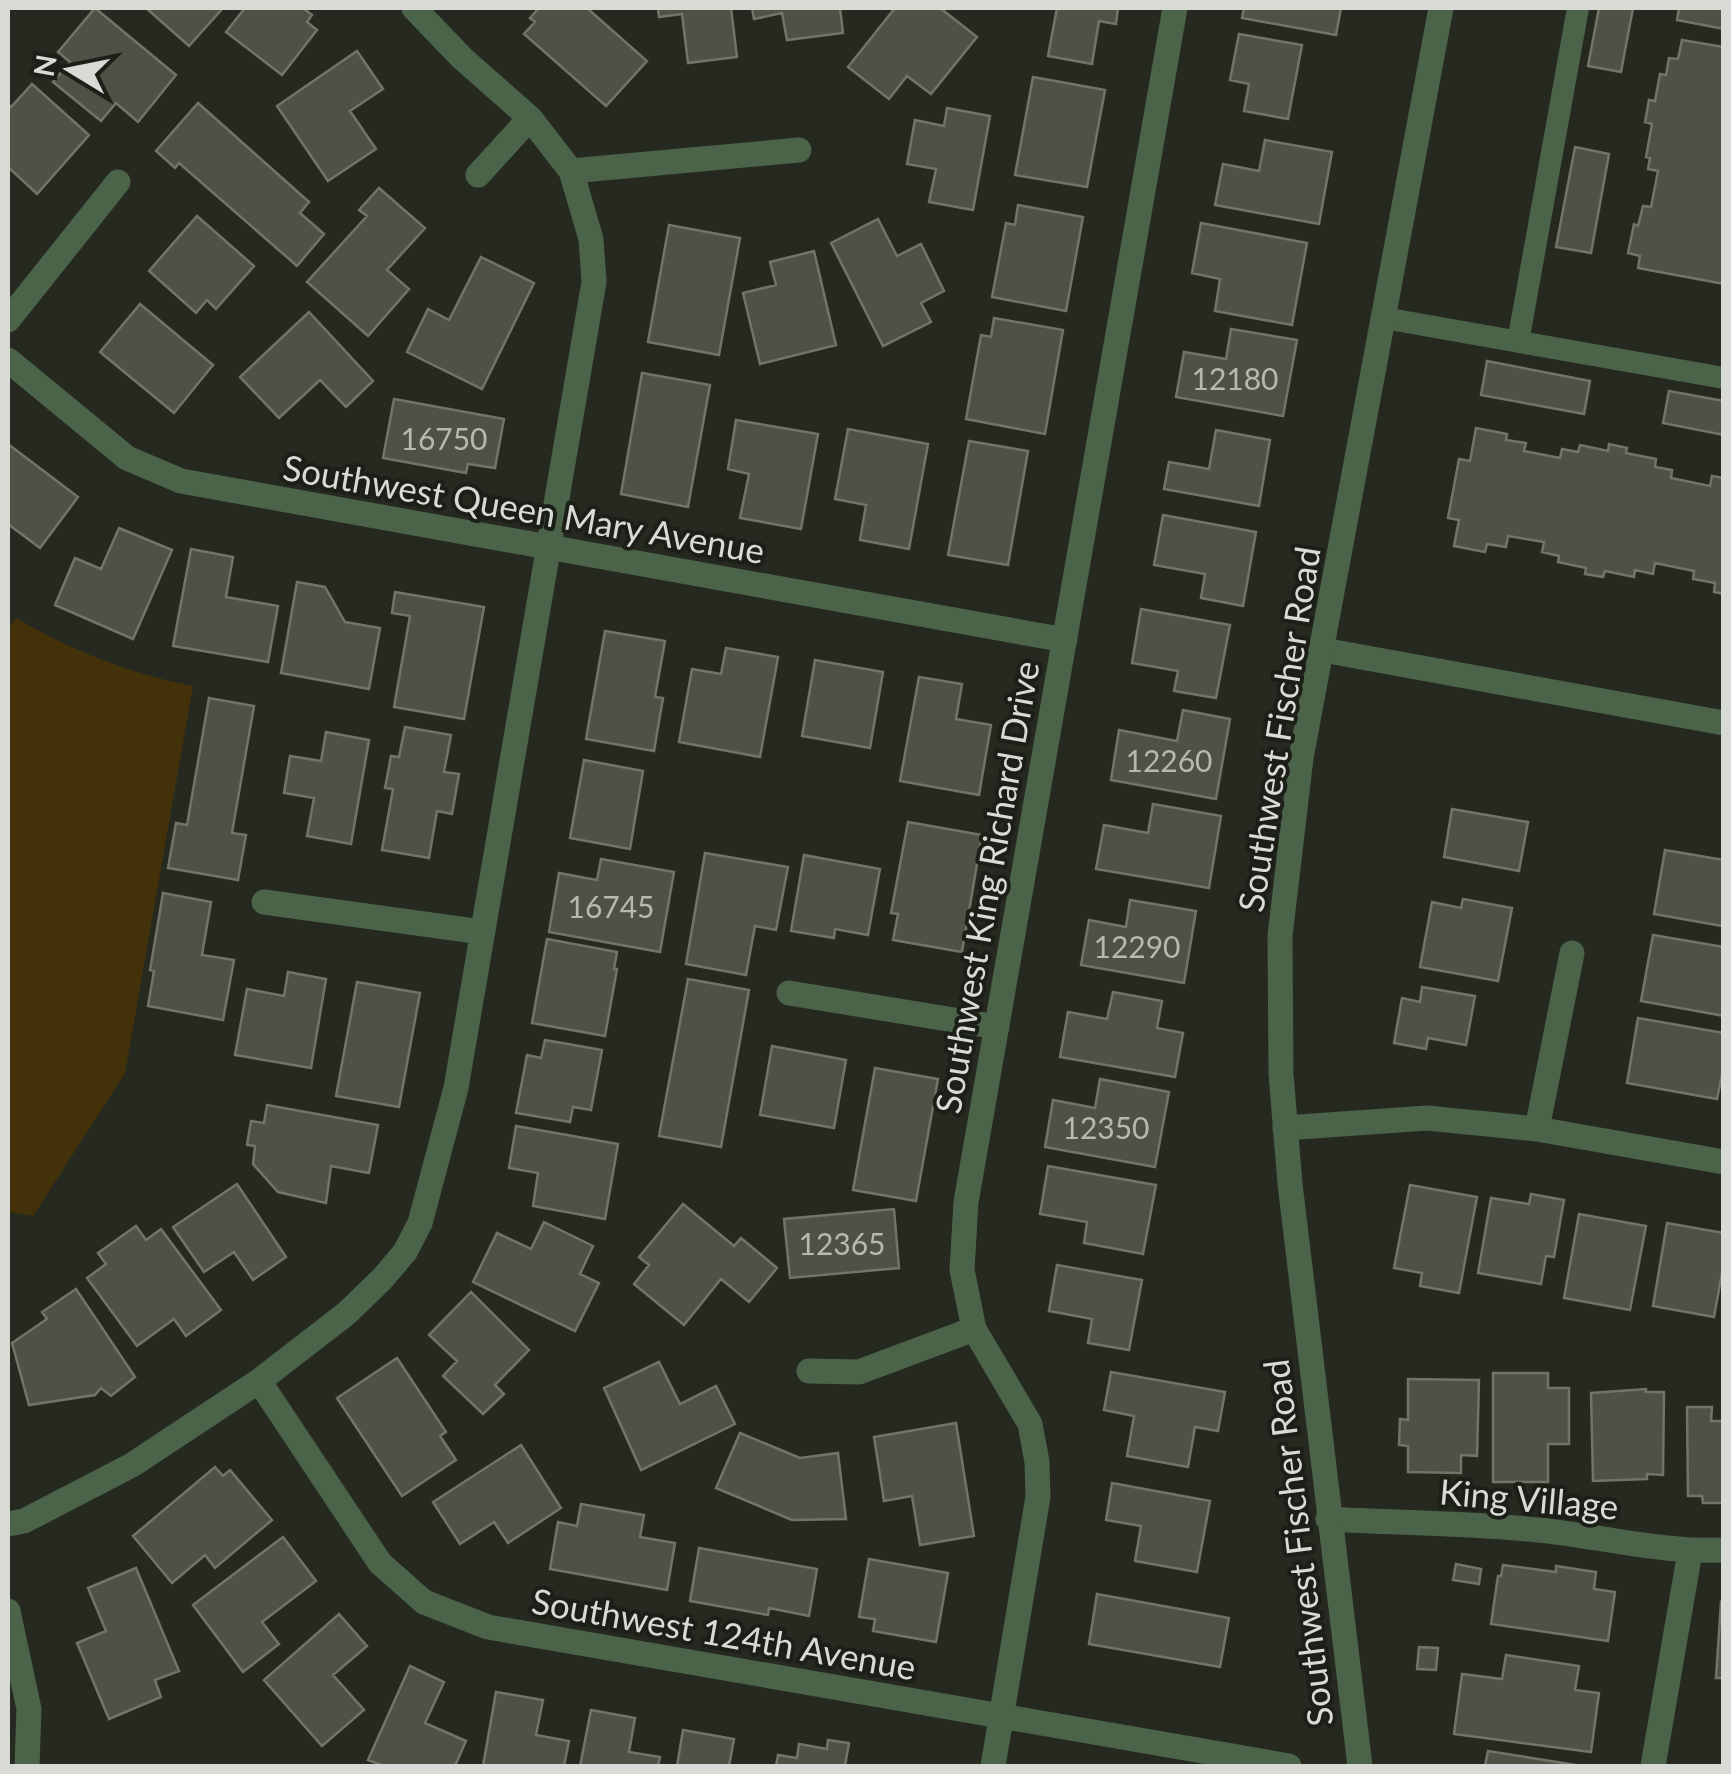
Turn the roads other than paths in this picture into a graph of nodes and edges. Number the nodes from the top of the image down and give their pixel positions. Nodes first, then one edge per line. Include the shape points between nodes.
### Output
1 (414, 8) edge
2 (1175, 8) edge
3 (1441, 8) edge
4 (1578, 8) edge
5 (530, 118) junction
6 (799, 150) dead end
7 (572, 171) junction
8 (478, 176) dead end
9 (118, 182) dead end
10 (1384, 318) junction
11 (8, 320) edge
12 (1518, 342) junction
13 (8, 360) edge
14 (1724, 378) edge
15 (546, 549) junction
16 (1064, 640) junction
17 (1323, 650) junction
18 (1724, 723) edge
19 (264, 902) dead end
20 (482, 932) junction
21 (1572, 954) dead end
22 (789, 993) dead end
23 (997, 1028) junction
24 (1285, 1128) junction
25 (1537, 1128) junction
26 (1724, 1162) edge
27 (974, 1330) junction
28 (810, 1371) dead end
29 (259, 1381) junction
30 (1328, 1520) junction
31 (8, 1524) edge
32 (1724, 1550) edge
33 (1690, 1552) junction
34 (8, 1611) edge
35 (1002, 1717) junction
36 (28, 1766) edge
37 (993, 1766) edge
38 (1290, 1766) edge
39 (1360, 1766) edge
40 (1653, 1766) edge

1 - 5 street
2 - 16 street, Southwest King Richard Drive
3 - 10 street, Southwest Fischer Road
4 - 12 lane
5 - 7 street
5 - 8 street
6 - 7 street
7 - 15 street via 594,282
9 - 11 street
10 - 12 lane
10 - 17 street, Southwest Fischer Road
12 - 14 lane
13 - 15 street, Southwest Queen Mary Avenue via 128,458 181,482
15 - 16 street, Southwest Queen Mary Avenue
15 - 20 street
16 - 23 street, Southwest King Richard Drive
17 - 18 street
17 - 24 street, Southwest Fischer Road via 1301,758 1282,920 1278,1009
19 - 20 street
20 - 29 street via 456,1088 420,1223 382,1279
21 - 25 street
22 - 23 street
23 - 27 street, Southwest King Richard Drive via 966,1202 962,1270
24 - 25 street via 1427,1118
24 - 30 street, Southwest Fischer Road
25 - 26 street
27 - 28 street via 859,1372
27 - 35 street, Southwest King Richard Drive via 1030,1424 1038,1462
29 - 31 street via 132,1465
29 - 35 street, Southwest 124th Avenue via 380,1563 424,1602 488,1627
30 - 33 street, King Village via 1540,1530
30 - 39 street, Southwest Fischer Road
32 - 33 street, King Village
33 - 40 street
34 - 36 street via 29,1709
35 - 37 street, Southwest King Richard Drive
35 - 38 street, Southwest 124th Avenue

